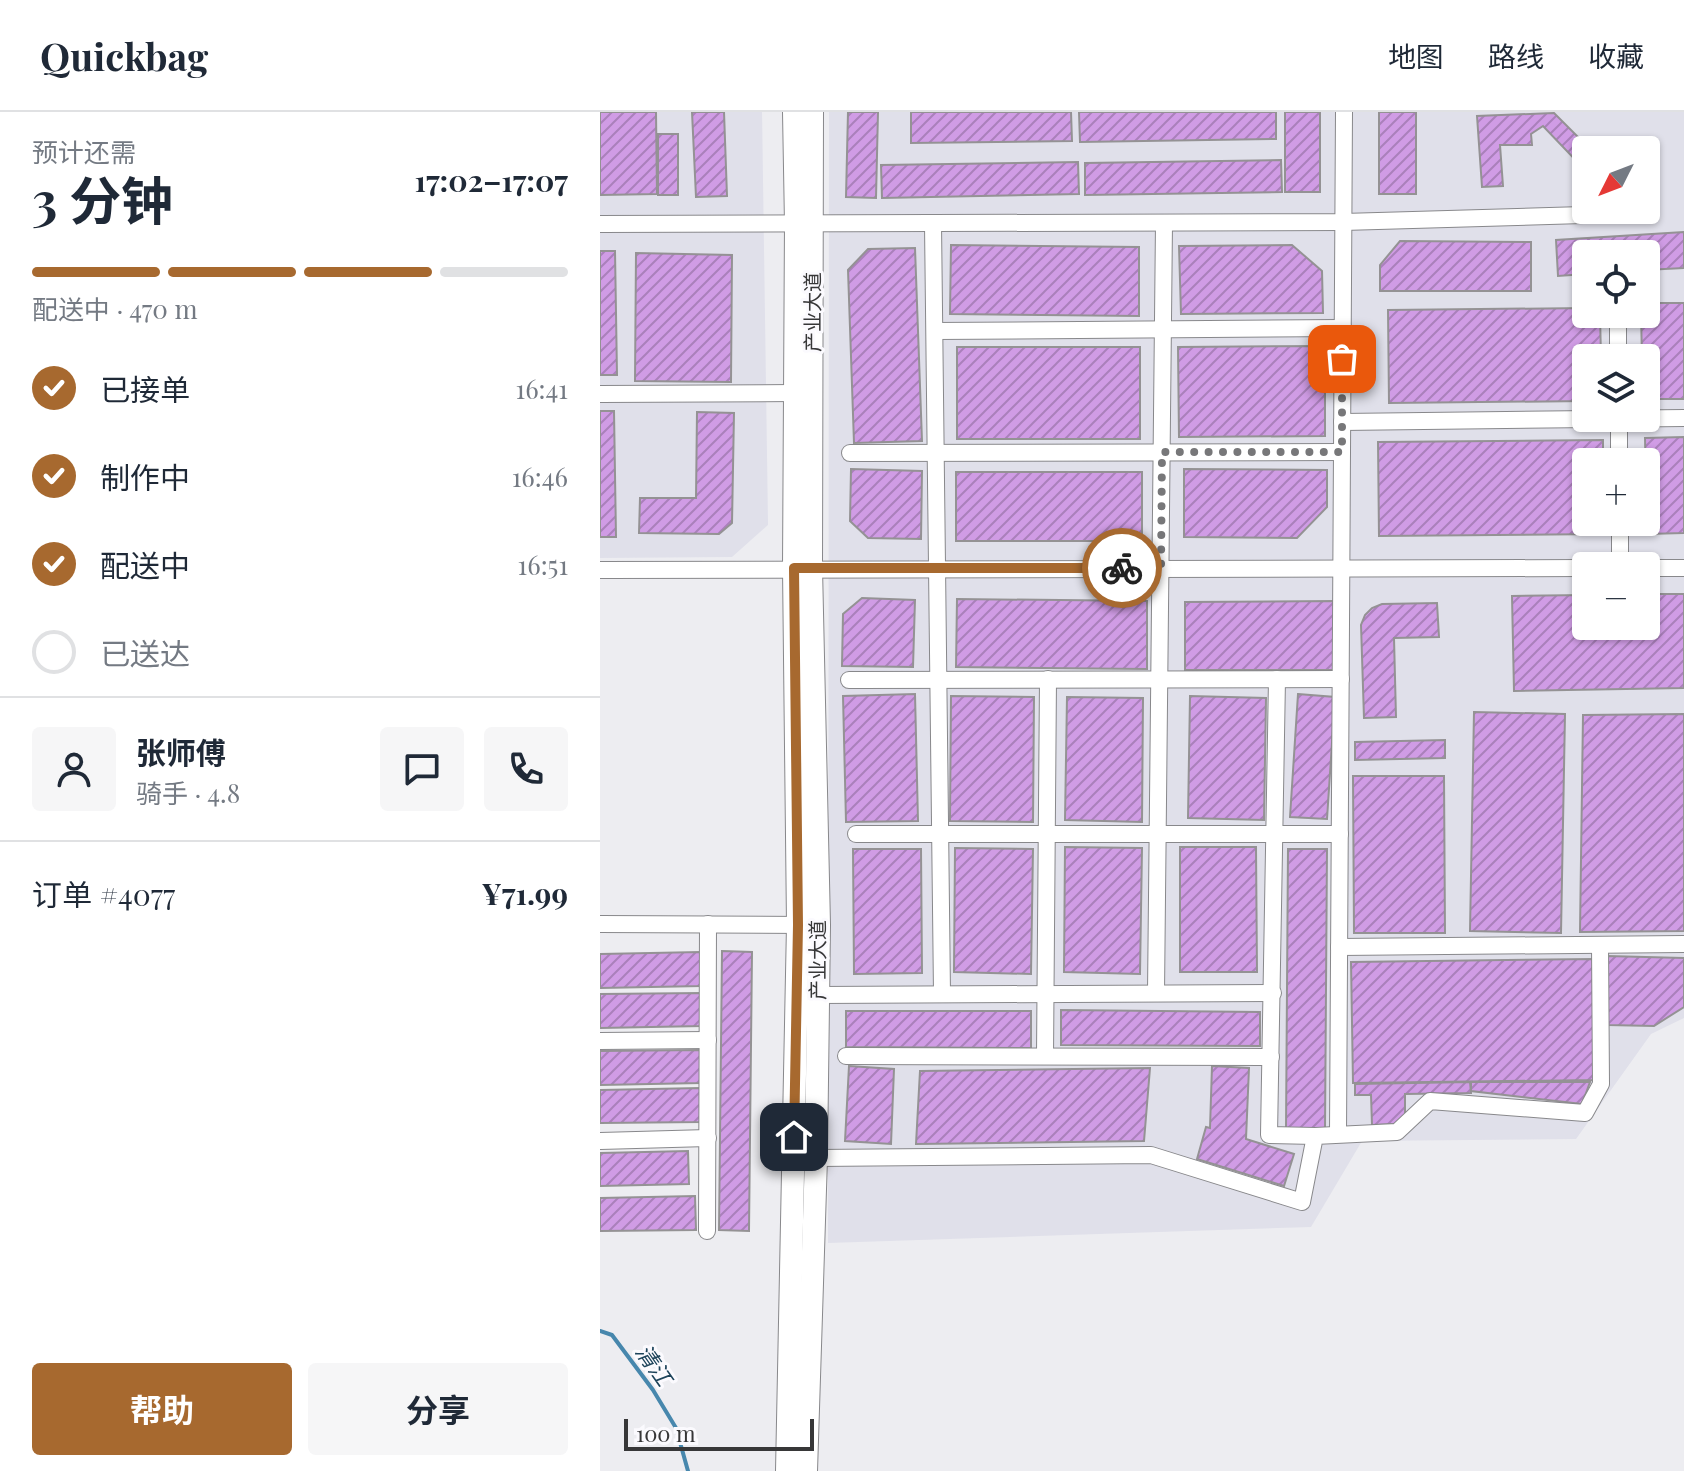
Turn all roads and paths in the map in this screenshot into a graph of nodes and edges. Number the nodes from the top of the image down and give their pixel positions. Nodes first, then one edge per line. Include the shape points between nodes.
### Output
1 (794, 112) edge
2 (812, 112) edge
3 (1344, 112) edge
4 (1572, 215) edge
5 (1343, 222) junction
6 (1164, 223) junction
7 (600, 224) edge
8 (805, 224) junction
9 (933, 224) junction
10 (1343, 328) junction
11 (1163, 329) junction
12 (935, 331) junction
13 (795, 393) junction
14 (600, 394) edge
15 (1660, 418) edge
16 (1684, 418) edge
17 (1572, 420) edge
18 (1342, 422) junction
19 (1162, 452) junction
20 (1342, 452) junction
21 (850, 453) dead end
22 (936, 453) junction
23 (802, 568) junction
24 (937, 568) junction
25 (1161, 568) junction
26 (1341, 568) junction
27 (1572, 568) edge
28 (1660, 568) edge
29 (1684, 568) edge
30 (600, 570) edge
31 (1048, 679) junction
32 (1159, 679) junction
33 (1277, 679) junction
34 (1341, 679) junction
35 (849, 680) dead end
36 (938, 680) junction
37 (856, 834) dead end
38 (940, 834) junction
39 (1047, 834) junction
40 (1158, 834) junction
41 (1275, 834) junction
42 (1340, 834) junction
43 (600, 924) edge
44 (708, 924) junction
45 (808, 925) junction
46 (1684, 944) edge
47 (1600, 945) junction
48 (1339, 947) junction
49 (942, 993) junction
50 (1045, 993) junction
51 (1156, 993) junction
52 (1273, 993) junction
53 (818, 995) junction
54 (708, 1040) junction
55 (600, 1041) edge
56 (846, 1056) dead end
57 (1045, 1056) junction
58 (1271, 1057) junction
59 (1338, 1134) junction
60 (1315, 1136) junction
61 (708, 1138) junction
62 (600, 1141) edge
63 (816, 1158) junction
64 (707, 1231) dead end
65 (787, 1471) edge
66 (806, 1471) edge

1 - 8 main road, 产业大道
2 - 8 main road, 产业大道
3 - 5 street
4 - 5 street
5 - 6 street
5 - 10 street
6 - 9 street
6 - 11 street
7 - 8 street
8 - 9 street
8 - 13 main road, 产业大道
8 - 23 main road, 产业大道
9 - 12 street
10 - 11 street
10 - 18 street
11 - 12 street
11 - 19 street
12 - 22 street
13 - 14 street
13 - 23 main road, 产业大道
15 - 16 street
17 - 18 street
18 - 20 street
19 - 20 street
19 - 22 street
19 - 25 street
20 - 26 street
21 - 22 street
22 - 24 street
23 - 24 street
23 - 30 street
23 - 45 main road, 产业大道
24 - 25 street
24 - 36 street
25 - 26 street
25 - 32 street
26 - 27 street
26 - 34 street
28 - 29 street
31 - 32 street
31 - 36 street
31 - 39 street
32 - 33 street
32 - 40 street
33 - 34 street
33 - 41 street
34 - 42 street
35 - 36 street
36 - 38 street
37 - 38 street
38 - 39 street
38 - 49 street
39 - 40 street
39 - 50 street
40 - 41 street
40 - 51 street
41 - 42 street
41 - 52 street
42 - 48 street
43 - 44 street
44 - 45 street
44 - 54 street
45 - 53 main road, 产业大道
45 - 65 main road, 产业大道
46 - 47 street
47 - 48 street
47 - 59 street via 1601,1084 1585,1113 1430,1101 1397,1132
48 - 59 street
49 - 50 street
49 - 53 street
50 - 51 street
50 - 57 street
51 - 52 street
52 - 58 street
53 - 63 main road, 产业大道
54 - 55 street
54 - 61 street
56 - 57 street
57 - 58 street
58 - 60 street via 1269,1135
59 - 60 street
60 - 63 street via 1302,1202 1151,1155
61 - 62 street
61 - 64 street
63 - 66 main road, 产业大道

